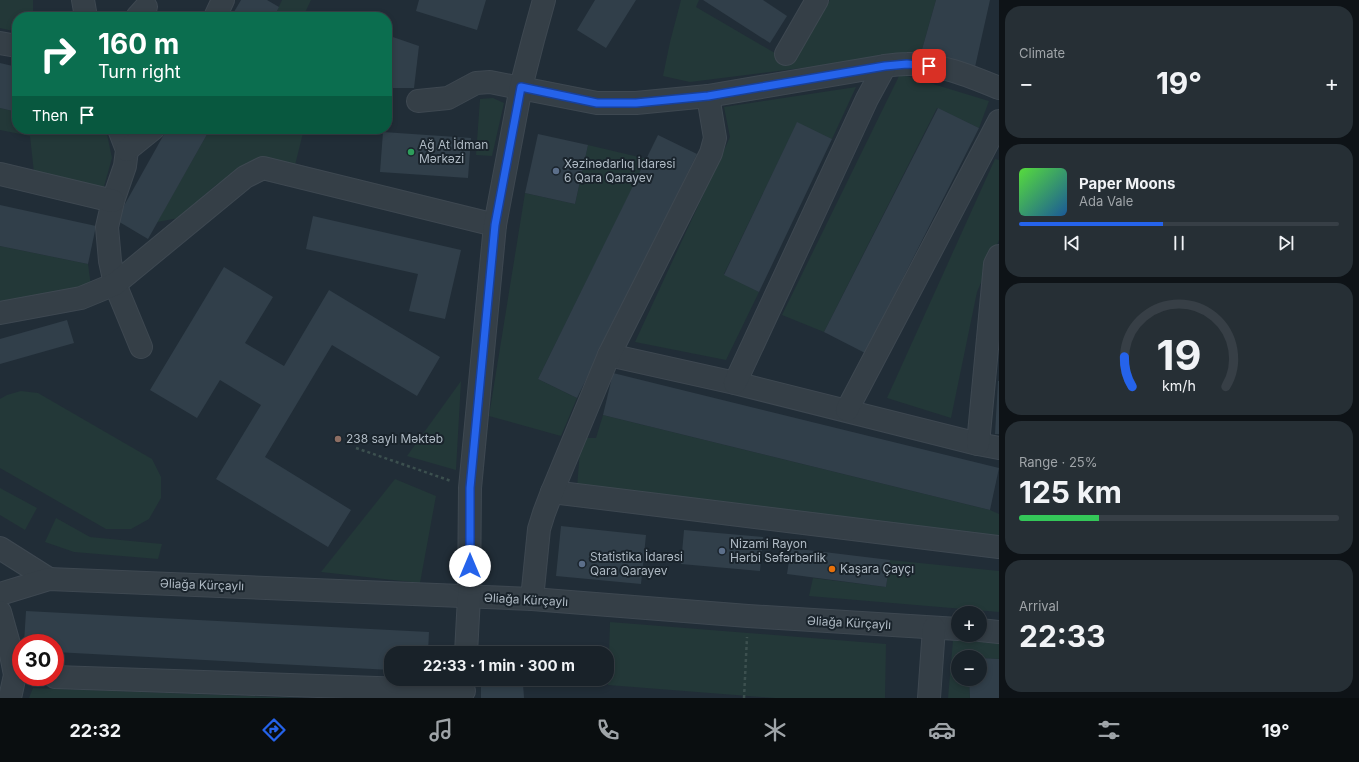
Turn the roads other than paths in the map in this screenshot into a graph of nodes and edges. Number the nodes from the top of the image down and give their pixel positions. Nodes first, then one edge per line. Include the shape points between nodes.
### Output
1 (83, 0) edge
2 (224, 0) edge
3 (544, 0) edge
4 (817, 0) edge
5 (85, 12) edge
6 (218, 12) edge
7 (0, 43) edge
8 (12, 45) edge
9 (786, 54) dead end
10 (885, 66) junction
11 (521, 87) junction
12 (999, 88) edge
13 (708, 96) junction
14 (418, 101) dead end
15 (999, 121) edge
16 (121, 134) edge
17 (147, 134) edge
18 (127, 150) junction
19 (0, 174) edge
20 (113, 201) junction
21 (495, 225) junction
22 (999, 256) edge
23 (115, 284) junction
24 (0, 313) edge
25 (141, 347) dead end
26 (609, 355) junction
27 (735, 383) junction
28 (847, 410) junction
29 (989, 446) edge
30 (552, 492) junction
31 (999, 547) edge
32 (0, 548) edge
33 (49, 579) junction
34 (0, 594) edge
35 (470, 597) junction
36 (532, 599) junction
37 (0, 612) edge
38 (934, 628) junction
39 (951, 629) edge
40 (987, 631) edge
41 (999, 632) edge
42 (466, 646) edge
43 (12, 654) edge
44 (64, 677) edge
45 (14, 686) edge
46 (461, 692) edge
47 (10, 698) edge
48 (929, 698) edge

1 - 5 street
2 - 6 street
3 - 11 street
4 - 9 street
7 - 8 street
10 - 12 street via 907,64 940,67
10 - 13 street
10 - 27 street via 867,99
11 - 13 street via 597,103 636,103
11 - 14 street via 490,82 476,83 448,98
11 - 21 street
13 - 26 street via 715,138 711,153
15 - 28 street
16 - 18 street
17 - 18 street
18 - 20 street via 125,166
19 - 20 street
20 - 23 street via 107,227
21 - 23 street via 263,168 245,177
21 - 35 street via 470,488
22 - 29 street via 995,264
23 - 24 street via 81,298
23 - 25 street
26 - 27 street
26 - 30 street
27 - 28 street
28 - 29 street
30 - 31 street
30 - 36 street via 539,530
32 - 33 street
33 - 34 street, Əliağa Kürçaylı
33 - 35 street, Əliağa Kürçaylı
35 - 36 street, Əliağa Kürçaylı
35 - 42 street
36 - 38 street, Əliağa Kürçaylı
37 - 43 street
38 - 39 street, Əliağa Kürçaylı
38 - 48 street
40 - 41 street
44 - 46 street
45 - 47 street

